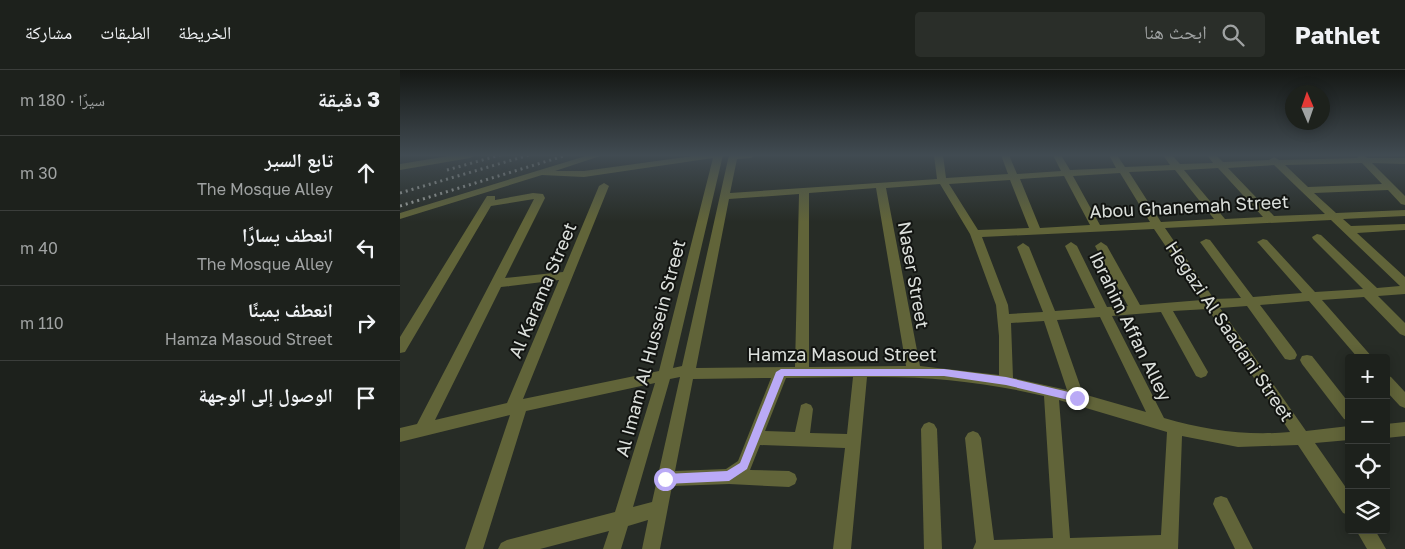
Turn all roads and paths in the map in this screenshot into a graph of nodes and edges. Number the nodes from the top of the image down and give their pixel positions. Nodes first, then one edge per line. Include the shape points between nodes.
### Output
1 (528, 177) edge
2 (713, 177) edge
3 (729, 177) edge
4 (989, 177) edge
5 (1014, 177) edge
6 (1069, 177) edge
7 (1128, 177) edge
8 (1185, 177) edge
9 (1231, 177) edge
10 (1292, 177) edge
11 (1381, 177) edge
12 (942, 180) junction
13 (880, 184) junction
14 (604, 186) dead end
15 (1389, 186) junction
16 (498, 187) junction
17 (1405, 187) edge
18 (804, 190) junction
19 (1305, 190) junction
20 (725, 196) junction
21 (1405, 202) edge
22 (487, 204) junction
23 (1405, 213) edge
24 (400, 216) edge
25 (1333, 217) junction
26 (1272, 220) junction
27 (1223, 223) junction
28 (400, 225) edge
29 (1158, 226) junction
30 (1405, 227) edge
31 (1097, 229) junction
32 (1347, 230) junction
33 (1036, 232) junction
34 (975, 234) junction
35 (1317, 237) dead end
36 (1206, 242) dead end
37 (1263, 242) dead end
38 (1071, 246) dead end
39 (1101, 246) dead end
40 (1023, 247) dead end
41 (1391, 270) junction
42 (1405, 270) edge
43 (568, 275) junction
44 (497, 283) junction
45 (1405, 284) edge
46 (1405, 290) edge
47 (1370, 292) junction
48 (1312, 297) junction
49 (1250, 301) junction
50 (1212, 304) junction
51 (1165, 308) junction
52 (1137, 310) junction
53 (1104, 312) junction
54 (1050, 316) junction
55 (1005, 319) junction
56 (406, 328) edge
57 (1405, 331) edge
58 (400, 348) edge
59 (1362, 354) edge
60 (1290, 355) dead end
61 (1307, 360) dead end
62 (914, 371) junction
63 (688, 372) junction
64 (781, 372) junction
65 (802, 372) junction
66 (861, 372) junction
67 (1201, 372) dead end
68 (665, 374) junction
69 (1006, 381) junction
70 (1390, 385) edge
71 (1051, 391) junction
72 (1077, 398) junction
73 (1405, 402) edge
74 (516, 407) junction
75 (806, 409) dead end
76 (1345, 410) edge
77 (1158, 422) junction
78 (1175, 428) junction
79 (928, 429) dead end
80 (1405, 429) edge
81 (422, 430) junction
82 (1390, 431) edge
83 (1345, 433) edge
84 (400, 435) edge
85 (1302, 437) junction
86 (756, 438) junction
87 (973, 438) dead end
88 (802, 439) junction
89 (853, 441) junction
90 (729, 476) junction
91 (665, 479) junction
92 (789, 479) dead end
93 (1345, 501) edge
94 (1221, 504) dead end
95 (659, 509) junction
96 (620, 519) junction
97 (1367, 534) edge
98 (1169, 546) edge
99 (1055, 547) edge
100 (474, 549) edge
101 (507, 549) edge
102 (612, 549) edge
103 (651, 549) edge
104 (842, 549) edge
105 (933, 549) edge
106 (982, 549) edge
107 (986, 549) edge
108 (1244, 549) edge
109 (1377, 549) edge

1 - 16 street
2 - 68 street, Al Imam Al Hussein Street
3 - 20 street, Al Imam Al Hussein Street
4 - 12 street
5 - 33 street
6 - 31 street
7 - 29 street, Hegazi Al Saadani Street
8 - 27 street
9 - 26 street
10 - 19 street
11 - 15 street
12 - 13 street
12 - 34 street
13 - 18 street
13 - 62 street, Naser Street
14 - 43 street, Al Karama Street
15 - 17 street
15 - 19 street
15 - 21 street
16 - 22 street
16 - 24 street
16 - 28 street via 479,198
18 - 20 street
18 - 65 street
19 - 25 street
20 - 63 street, Al Imam Al Hussein Street
22 - 44 street via 533,196 540,198
22 - 56 street
23 - 25 street, Abou Ghanemah Street
25 - 26 street, Abou Ghanemah Street
25 - 32 street
26 - 27 street, Abou Ghanemah Street
27 - 29 street, Abou Ghanemah Street
29 - 31 street, Abou Ghanemah Street
29 - 50 street, Hegazi Al Saadani Street
30 - 32 street
31 - 33 street, Abou Ghanemah Street
32 - 41 street
33 - 34 street, Abou Ghanemah Street
34 - 55 street via 995,281
35 - 47 street
36 - 49 street
37 - 48 street
38 - 53 street, Ibrahim Affan Alley
39 - 52 street
40 - 54 street
41 - 42 street
41 - 45 street
43 - 44 street
43 - 74 street, Al Karama Street
44 - 81 street
46 - 47 street
47 - 48 street
47 - 57 street
48 - 49 street
48 - 59 street
49 - 50 street
49 - 60 street
50 - 51 street
50 - 85 street, Hegazi Al Saadani Street
51 - 52 street
51 - 67 street
52 - 53 street
53 - 54 street
53 - 77 street, Ibrahim Affan Alley
54 - 55 street
54 - 72 street
55 - 69 street
56 - 58 street
61 - 76 street
62 - 66 street, Hamza Masoud Street
62 - 69 street, Hamza Masoud Street
63 - 64 street, Hamza Masoud Street
63 - 68 street, Hamza Masoud Street
63 - 91 street, Al Imam Al Hussein Street
64 - 65 street, Hamza Masoud Street
64 - 86 street
65 - 66 street, Hamza Masoud Street
66 - 89 street
68 - 74 street, Hamza Masoud Street
68 - 96 street, Al Imam Al Hussein Street
69 - 71 street, Hamza Masoud Street
70 - 73 street
71 - 72 street, Hamza Masoud Street
71 - 99 street
72 - 77 street, Hamza Masoud Street
74 - 81 street, Hamza Masoud Street
74 - 100 street, Al Karama Street
75 - 88 street
77 - 78 street, Hamza Masoud Street
78 - 85 street, Hamza Masoud Street via 1226,440
78 - 98 street
79 - 105 street
80 - 82 street
81 - 84 street, Hamza Masoud Street
83 - 85 street, Hamza Masoud Street
85 - 93 street, Hegazi Al Saadani Street
86 - 88 street
86 - 90 street via 744,466
87 - 107 street
88 - 89 street
89 - 104 street
90 - 91 street
90 - 92 street
91 - 95 street, Al Imam Al Hussein Street
94 - 108 street
95 - 96 street
95 - 103 street, Al Imam Al Hussein Street
96 - 101 street
96 - 102 street, Al Imam Al Hussein Street
97 - 109 street
98 - 99 street
99 - 107 street
106 - 107 street

